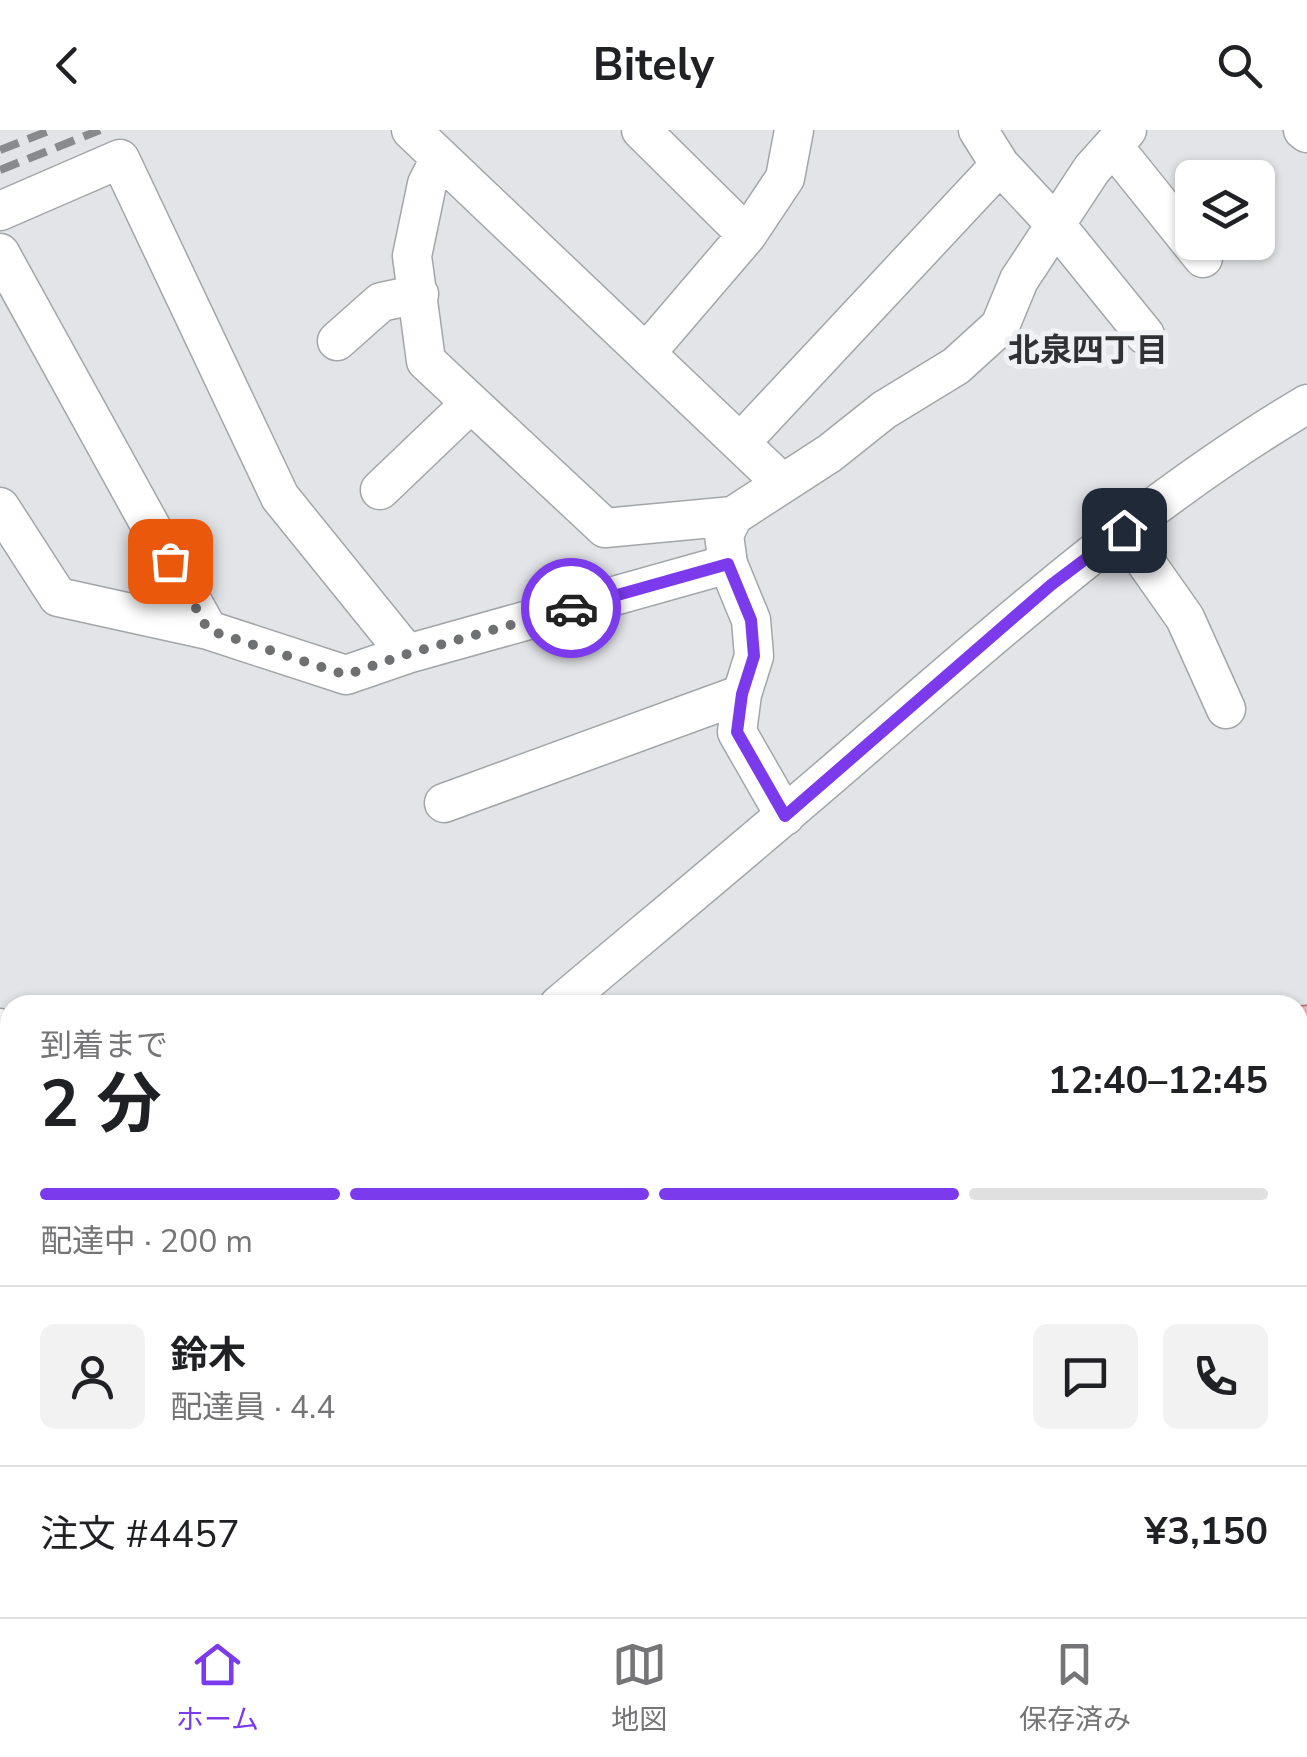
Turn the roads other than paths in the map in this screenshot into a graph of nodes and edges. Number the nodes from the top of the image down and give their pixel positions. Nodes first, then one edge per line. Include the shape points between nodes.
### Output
1 (411, 130) edge
2 (641, 130) edge
3 (794, 130) edge
4 (1120, 138) edge
5 (990, 141) edge
6 (440, 158) junction
7 (0, 211) edge
8 (1175, 218) edge
9 (1055, 224) junction
10 (747, 235) junction
11 (0, 252) edge
12 (419, 294) junction
13 (1145, 336) dead end
14 (337, 341) dead end
15 (646, 353) junction
16 (471, 403) junction
17 (1307, 404) edge
18 (740, 443) junction
19 (781, 482) junction
20 (380, 490) dead end
21 (0, 507) edge
22 (733, 516) junction
23 (1124, 530) junction
24 (728, 564) junction
25 (208, 630) junction
26 (407, 654) junction
27 (742, 694) junction
28 (1226, 709) dead end
29 (444, 803) dead end
30 (785, 816) junction
31 (571, 995) edge

1 - 6 street
2 - 10 street
3 - 10 street via 785,178
4 - 8 street
4 - 9 street
5 - 9 street
5 - 18 street
6 - 12 street via 427,184 412,256
6 - 15 street
7 - 26 street via 120,158 280,497
9 - 13 street
9 - 19 street via 1019,280 1000,326 956,366
10 - 15 street
11 - 25 street
12 - 14 street via 381,302
12 - 16 street via 426,361
15 - 18 street
16 - 20 street
16 - 22 street via 605,528
17 - 23 street
18 - 19 street
19 - 22 street
21 - 25 street via 58,597
22 - 24 street via 724,535
23 - 28 street via 1185,618
23 - 30 street via 1051,585
24 - 26 street
24 - 27 street via 751,620 754,656
25 - 26 street via 346,675
27 - 29 street
27 - 30 street via 737,732
30 - 31 street

